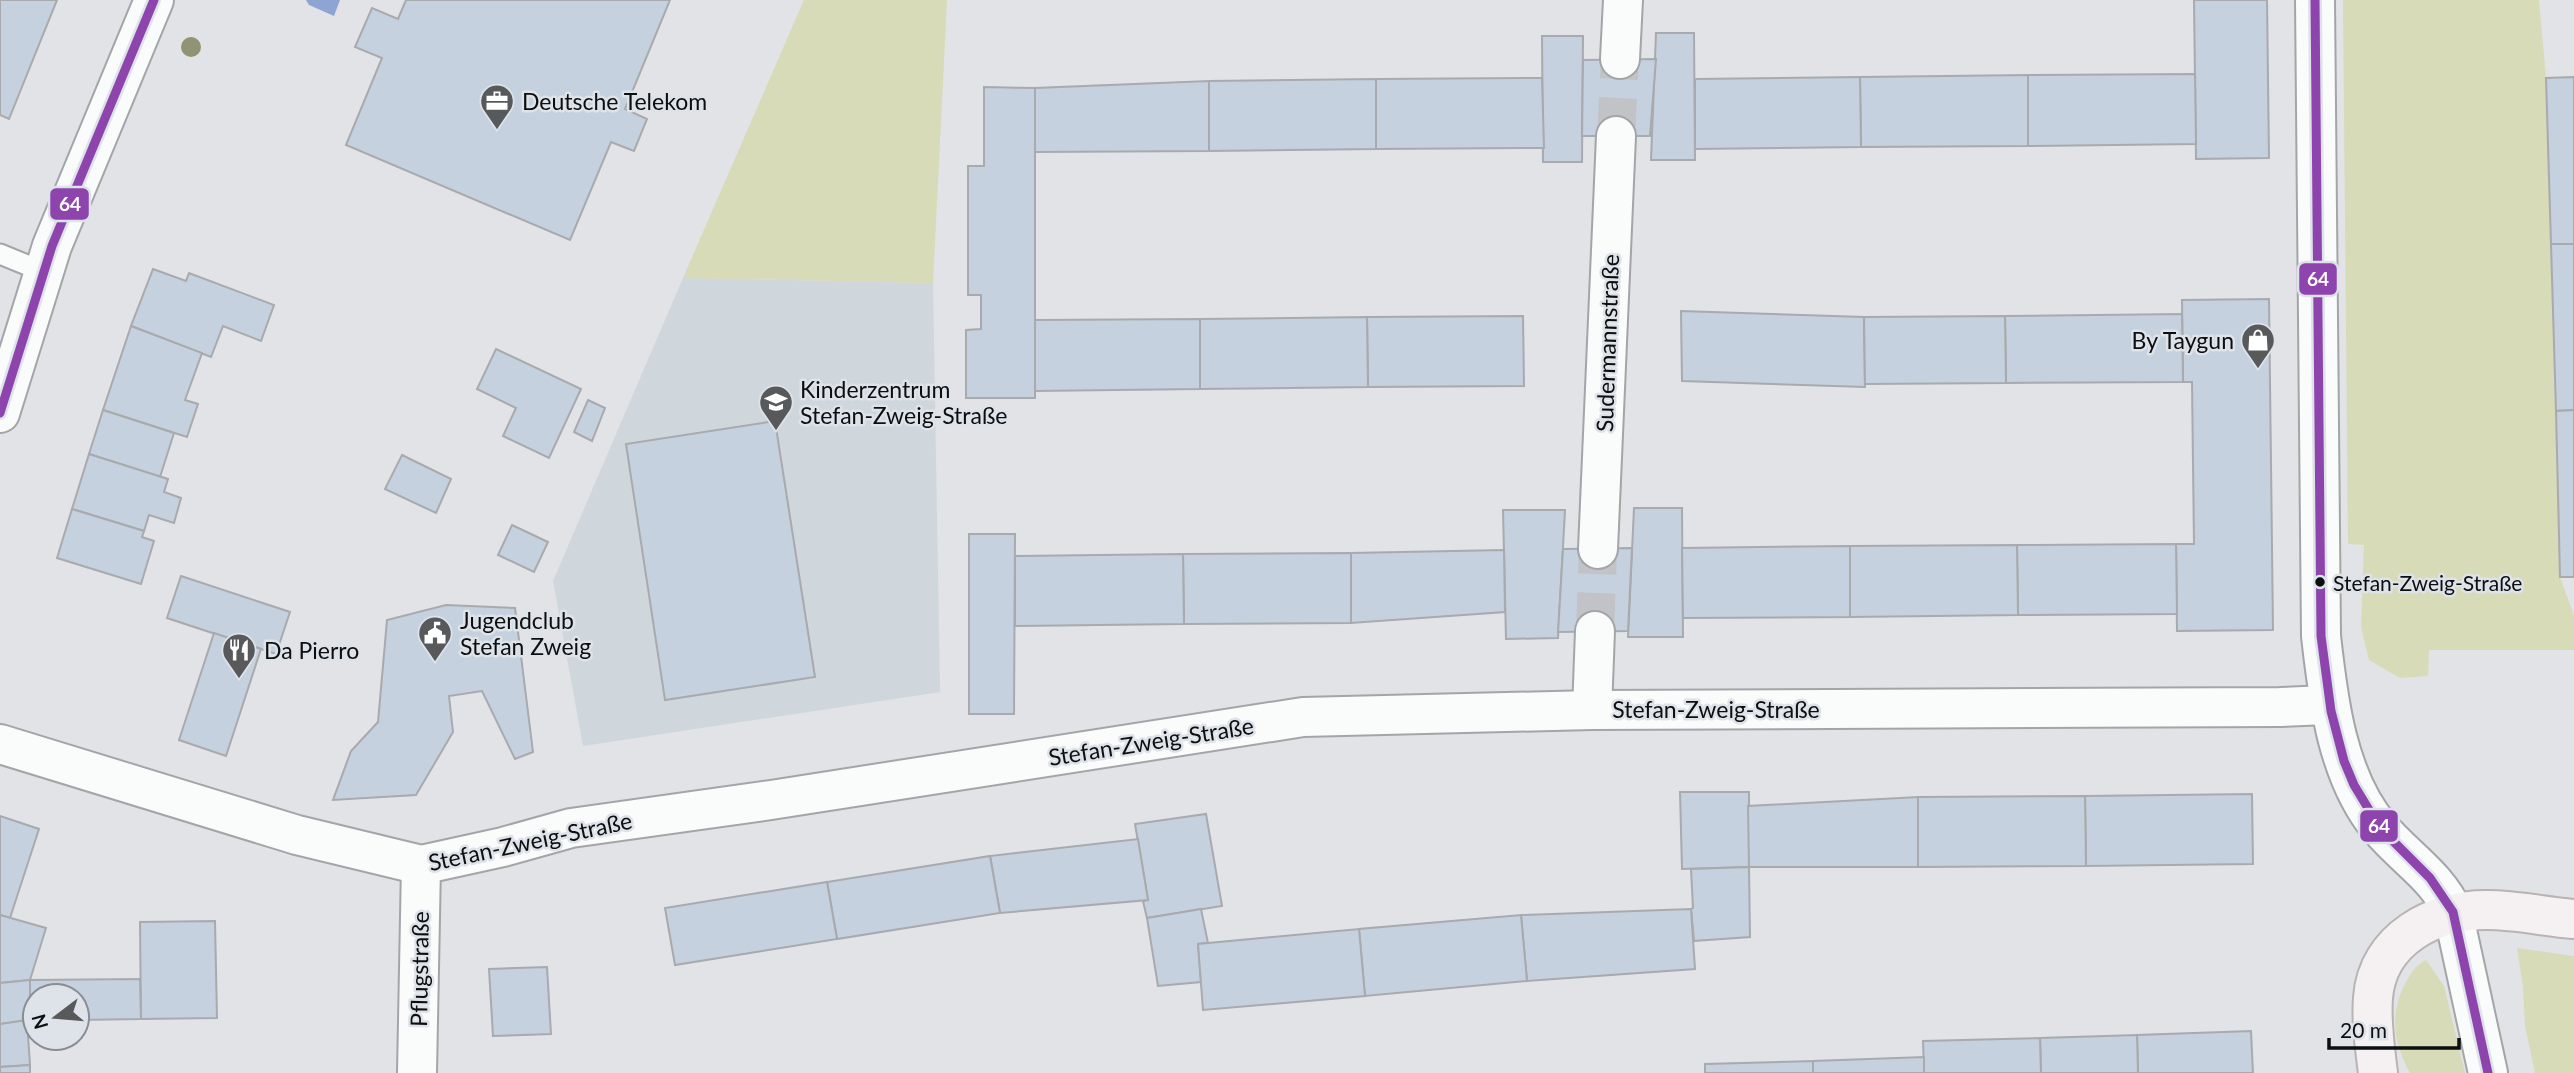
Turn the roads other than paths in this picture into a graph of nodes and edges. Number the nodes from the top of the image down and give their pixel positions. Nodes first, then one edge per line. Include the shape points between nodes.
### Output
1 (154, 0) edge
2 (1623, 0) edge
3 (2315, 0) edge
4 (1620, 60) tunnel mouth
5 (1616, 136) tunnel mouth
6 (0, 254) edge
7 (44, 272) junction
8 (0, 413) edge
9 (1598, 549) tunnel mouth
10 (1595, 631) tunnel mouth
11 (2329, 705) junction
12 (1592, 710) junction
13 (0, 744) edge
14 (421, 865) junction
15 (2453, 912) junction
16 (2574, 919) edge
17 (417, 1073) edge
18 (2378, 1073) edge
19 (2488, 1073) edge

1 - 7 street
2 - 4 street
3 - 11 street via 2321,636
5 - 9 street, Sudermannstraße
6 - 7 lane
7 - 8 street
10 - 12 street
11 - 12 street, Stefan-Zweig-Straße
11 - 15 street via 2365,808 2438,886
12 - 14 street, Stefan-Zweig-Straße via 1303,717 571,828
13 - 14 street, Stefan-Zweig-Straße via 297,835
14 - 17 street, Pflugstraße
15 - 16 main road via 2489,910
15 - 18 main road via 2406,934 2380,971 2372,1020
15 - 19 street

